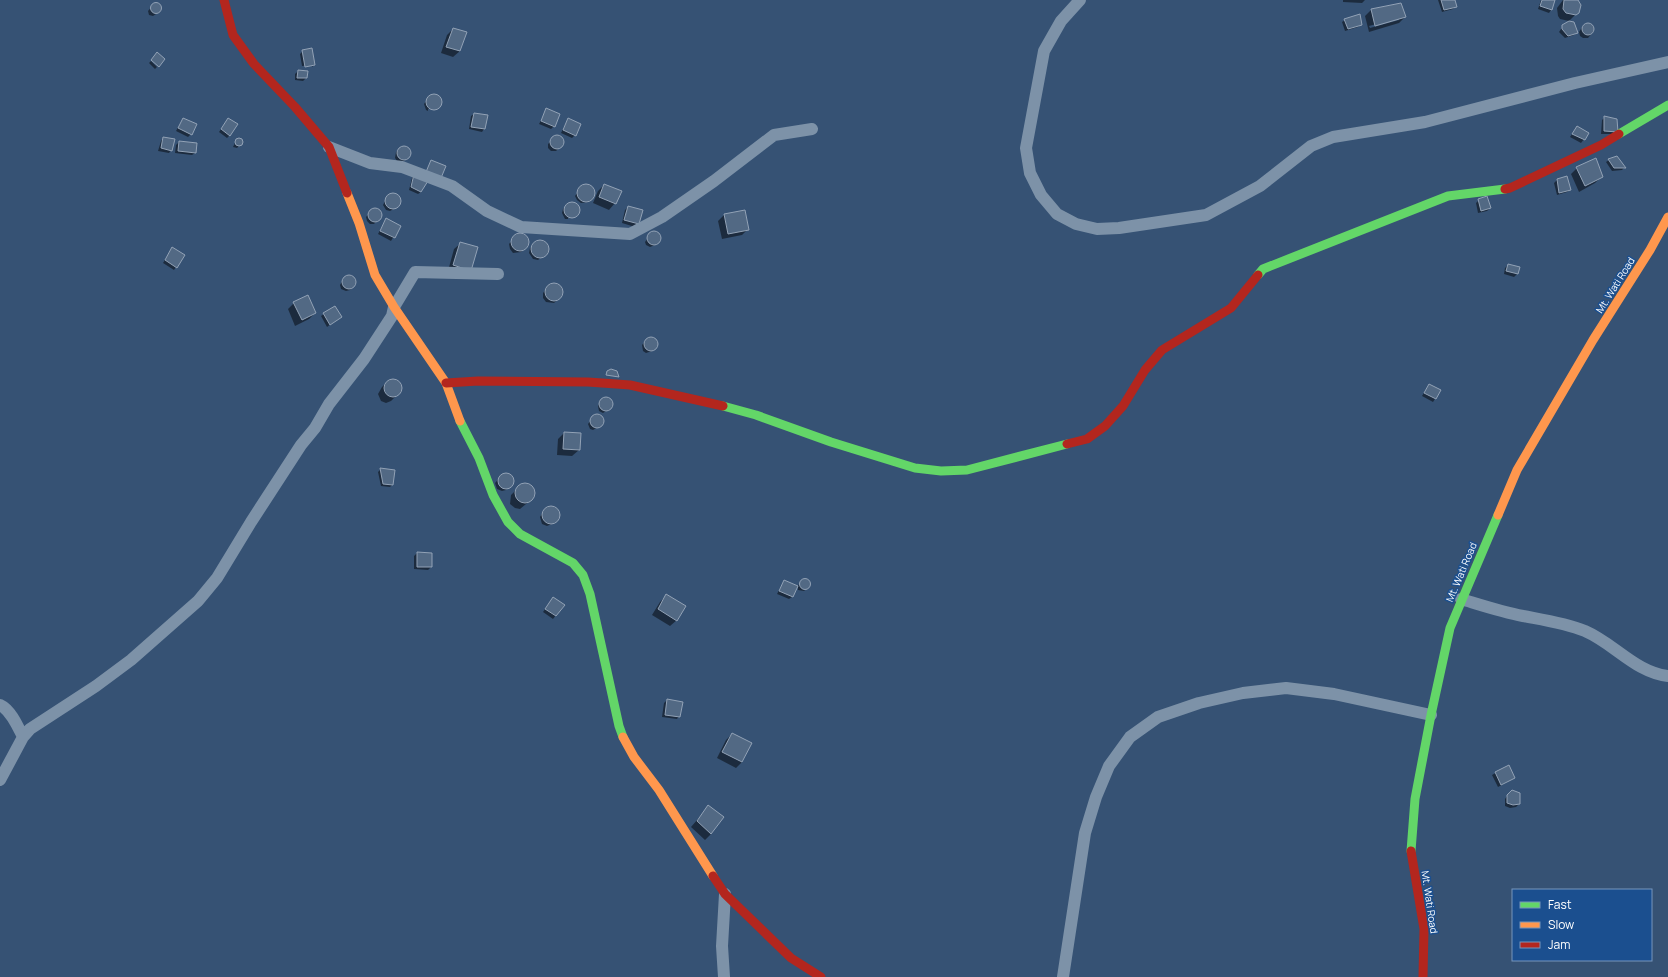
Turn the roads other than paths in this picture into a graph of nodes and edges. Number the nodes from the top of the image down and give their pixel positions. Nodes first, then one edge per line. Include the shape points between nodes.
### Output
1 (224, 0) edge
2 (1080, 0) edge
3 (1668, 62) edge
4 (1668, 105) edge
5 (812, 129) dead end
6 (329, 147) junction
7 (1668, 217) edge
8 (498, 274) dead end
9 (394, 307) junction
10 (446, 383) junction
11 (1461, 600) junction
12 (1668, 676) edge
13 (0, 705) edge
14 (1431, 715) junction
15 (23, 737) junction
16 (0, 780) edge
17 (725, 894) junction
18 (724, 977) edge
19 (821, 977) edge
20 (1063, 977) edge
21 (1422, 977) edge

1 - 6 street via 233,36 254,64
2 - 3 street via 1061,21 1044,51 1026,148 1030,173 1041,195 1057,214 1076,224 1097,229 1206,215 1260,186 1311,146 1333,137 1425,122
4 - 10 street via 1602,145 1510,188 1448,196 1263,269 1231,308 1162,350 1123,406 1105,426 1087,439 967,470 915,468 756,415 710,402 630,386 588,382
5 - 6 street via 774,135 662,217 630,234 521,227 487,211 452,186 402,167 370,163
6 - 9 street via 359,223 375,275
7 - 11 street, Mt. Wati Road via 1517,470
8 - 9 street via 415,272
9 - 10 street
9 - 15 street via 392,316 364,359 329,404 217,578 198,601 131,660 38,723
10 - 17 street via 493,495 508,522 520,534 573,563 583,575 625,742 659,790
11 - 12 street via 1586,631 1647,671
11 - 14 street, Mt. Wati Road via 1450,628
13 - 15 street via 15,722
14 - 20 street via 1334,694 1286,688 1243,693 1199,703 1158,717 1130,737 1109,766 1096,797 1085,833
14 - 21 street, Mt. Wati Road via 1415,799 1411,851 1424,929
15 - 16 street
17 - 18 street via 722,946
17 - 19 street via 791,958

